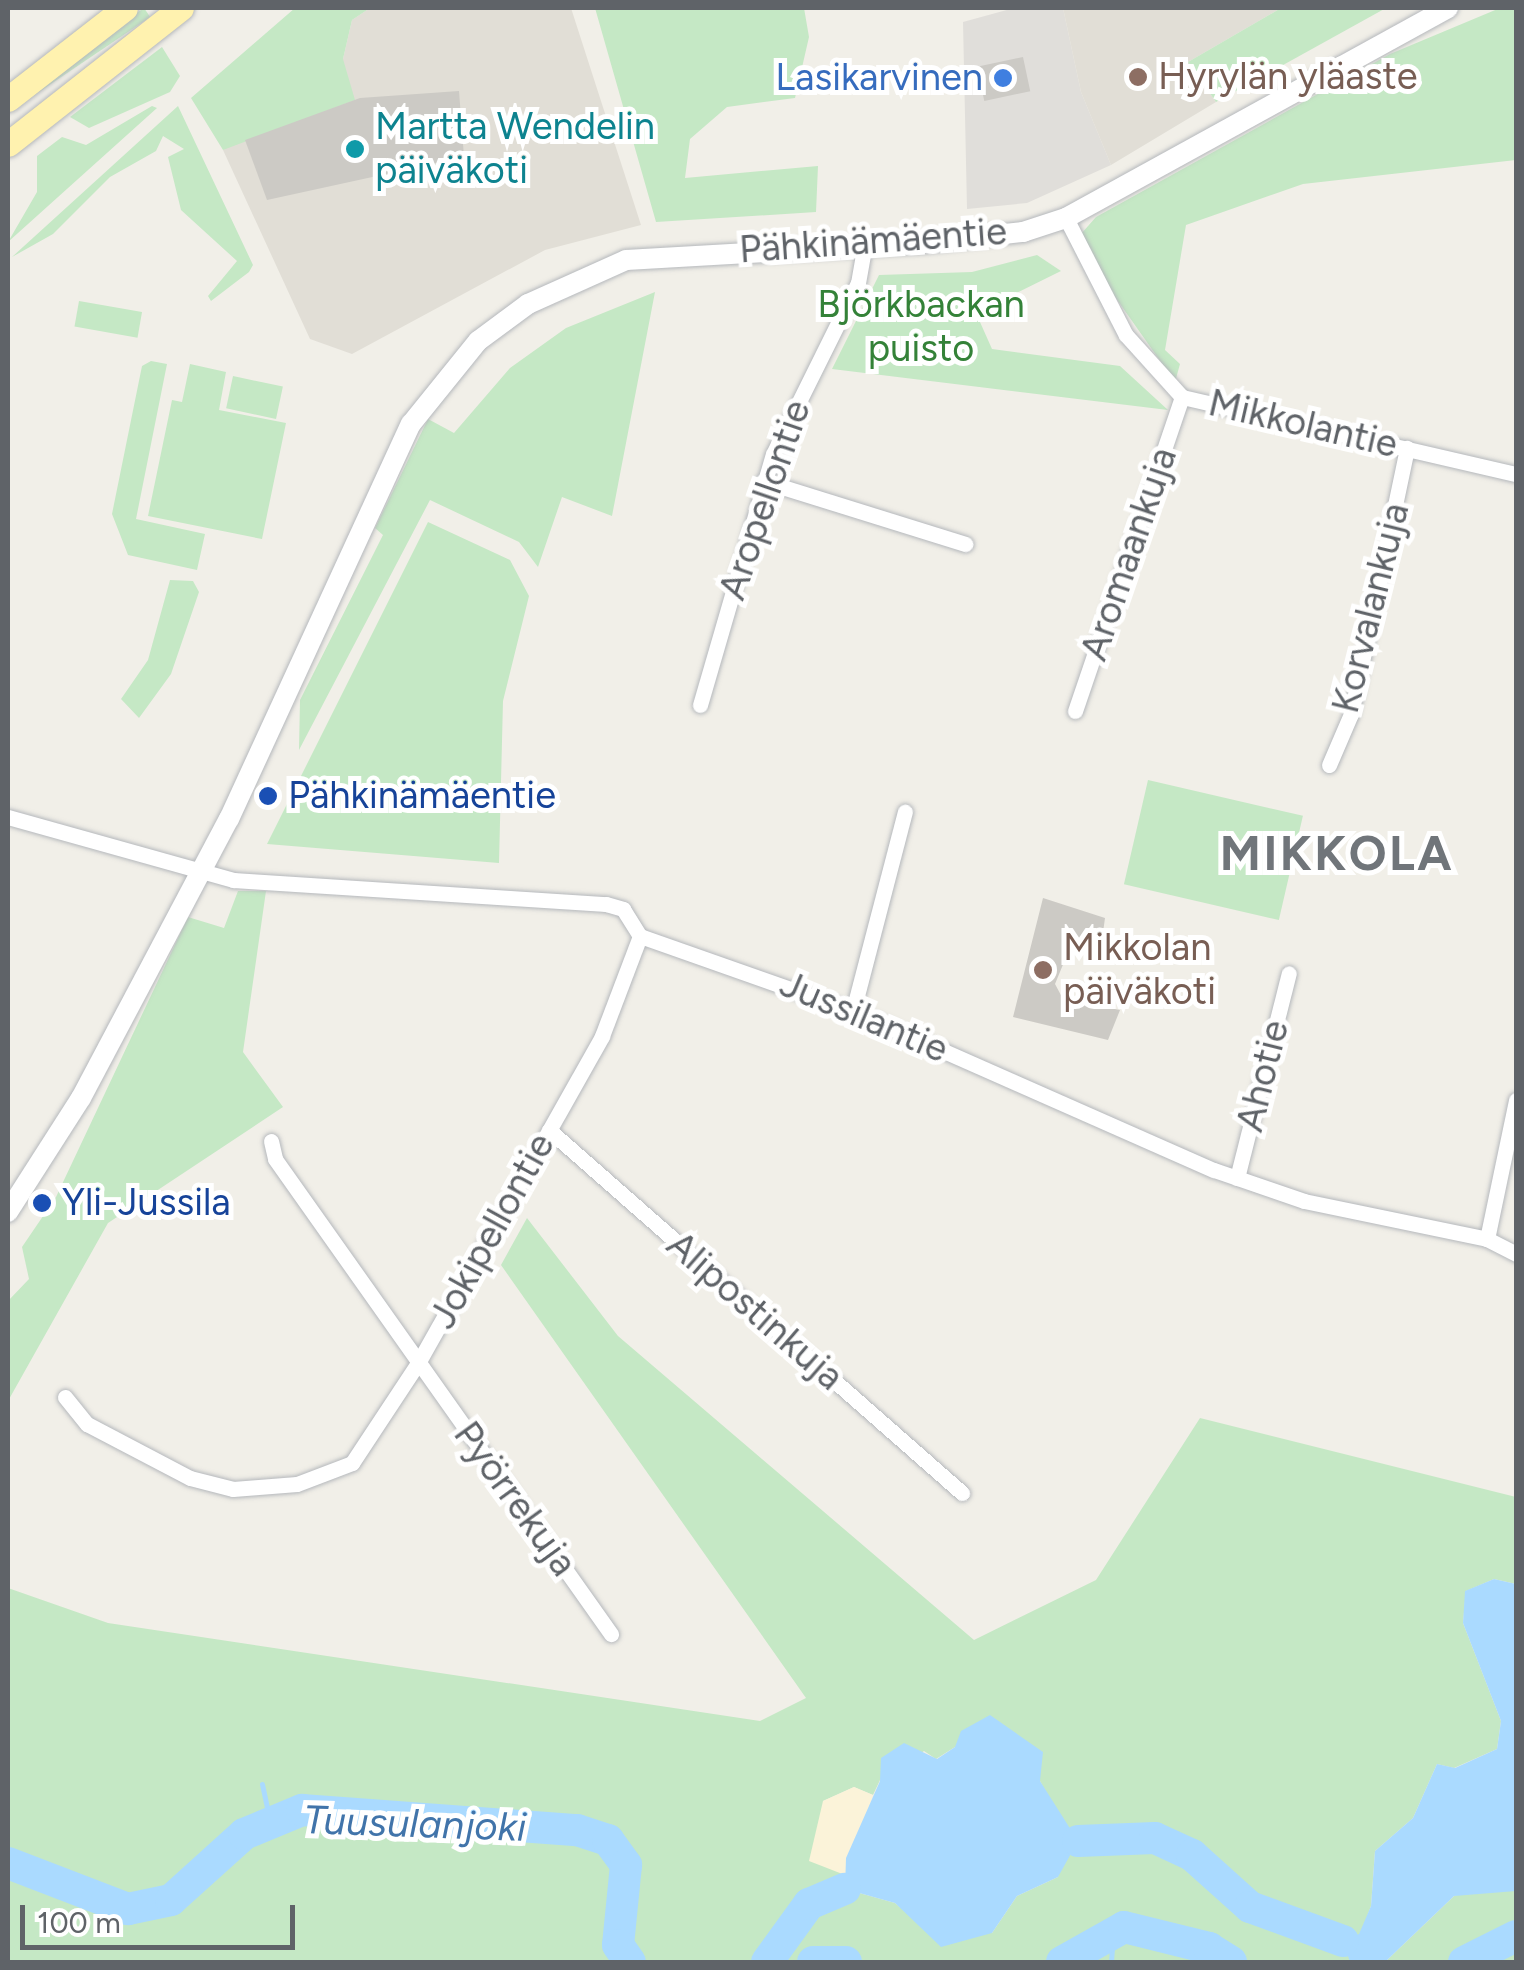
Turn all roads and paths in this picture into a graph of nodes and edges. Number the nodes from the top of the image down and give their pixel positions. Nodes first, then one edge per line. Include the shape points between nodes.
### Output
1 (125, 8) edge
2 (181, 8) edge
3 (1448, 8) edge
4 (8, 99) edge
5 (8, 144) edge
6 (1066, 218) junction
7 (864, 246) junction
8 (1182, 397) junction
9 (1407, 448) junction
10 (1516, 474) edge
11 (763, 482) junction
12 (965, 544) dead end
13 (700, 705) dead end
14 (1075, 711) dead end
15 (1329, 765) dead end
16 (905, 812) dead end
17 (8, 817) edge
18 (199, 874) junction
19 (640, 936) junction
20 (1289, 972) dead end
21 (853, 1010) junction
22 (1516, 1100) edge
23 (548, 1130) junction
24 (271, 1141) dead end
25 (1236, 1178) junction
26 (8, 1212) edge
27 (1487, 1239) junction
28 (1516, 1254) edge
29 (418, 1363) junction
30 (64, 1397) dead end
31 (962, 1493) dead end
32 (612, 1634) dead end

1 - 4 main road
2 - 5 main road
3 - 6 street, Pähkinämäentie
6 - 7 street, Pähkinämäentie via 1023,232
6 - 8 street, Mikkolantie via 1126,335
7 - 11 street, Aropellontie via 858,283
7 - 18 street, Pähkinämäentie via 626,260 528,304 478,340 410,424
8 - 9 street, Mikkolantie
8 - 14 street, Aromaankuja
9 - 10 street, Mikkolantie
9 - 15 street, Korvalankuja via 1351,714
11 - 12 street
11 - 13 street, Aropellontie
16 - 21 street
17 - 18 street, Jussilantie
18 - 19 street, Jussilantie via 606,904 623,909
18 - 26 street, Pähkinämäentie via 81,1098
19 - 21 street, Jussilantie
19 - 23 street, Jokipellontie via 602,1036
20 - 25 street, Ahotie
21 - 25 street, Jussilantie
22 - 27 street
23 - 29 street, Jokipellontie
23 - 31 street, Alipostinkuja
24 - 29 street, Pyörrekuja via 275,1160
25 - 27 street, Jussilantie via 1304,1201
27 - 28 street, Jussilantie
29 - 30 street, Jokipellontie via 352,1464 297,1484 233,1489 190,1478 87,1424
29 - 32 street, Pyörrekuja

